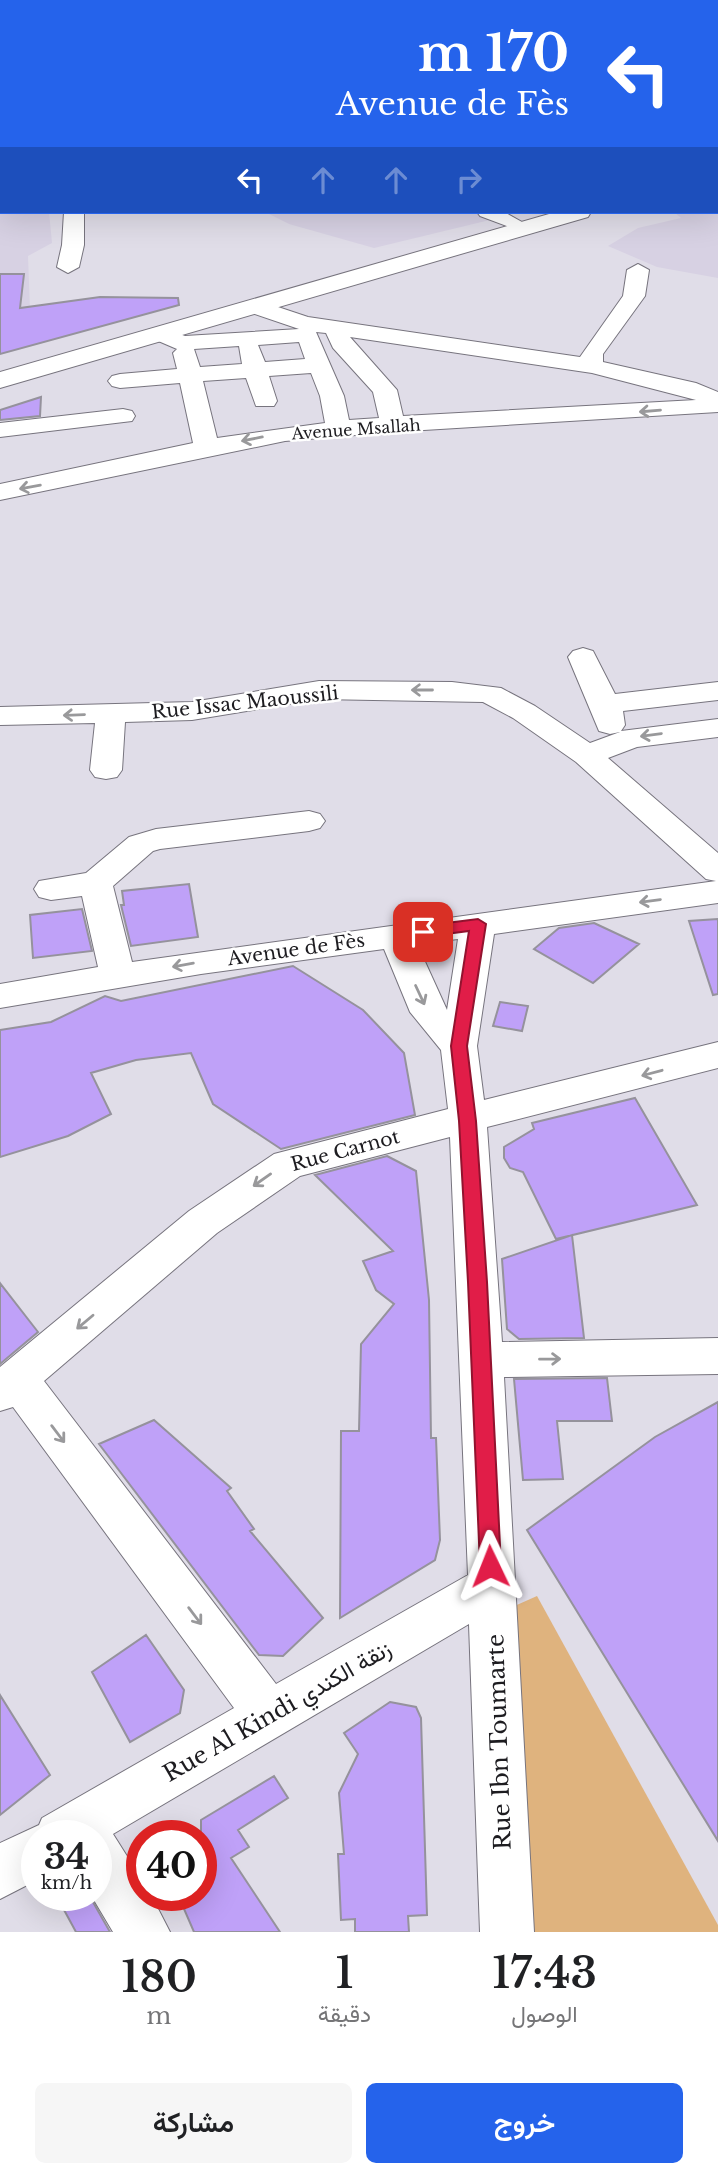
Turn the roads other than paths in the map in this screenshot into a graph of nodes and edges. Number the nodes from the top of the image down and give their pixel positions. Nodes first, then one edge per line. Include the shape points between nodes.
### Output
1 (74, 214) edge
2 (492, 214) edge
3 (542, 214) edge
4 (573, 214) edge
5 (512, 222) junction
6 (68, 267) dead end
7 (638, 270) dead end
8 (257, 307) junction
9 (335, 326) junction
10 (306, 329) junction
11 (173, 339) junction
12 (246, 339) junction
13 (0, 365) edge
14 (319, 365) junction
15 (592, 366) junction
16 (256, 370) junction
17 (190, 376) junction
18 (0, 380) edge
19 (120, 381) dead end
20 (718, 400) edge
21 (265, 401) dead end
22 (718, 405) edge
23 (123, 416) dead end
24 (393, 425) junction
25 (338, 429) junction
26 (0, 430) edge
27 (207, 449) junction
28 (0, 492) edge
29 (583, 657) dead end
30 (718, 691) edge
31 (604, 704) junction
32 (111, 714) junction
33 (0, 716) edge
34 (718, 728) edge
35 (616, 741) junction
36 (587, 755) junction
37 (106, 770) dead end
38 (309, 821) dead end
39 (718, 871) edge
40 (96, 883) junction
41 (51, 890) dead end
42 (718, 892) edge
43 (478, 924) junction
44 (396, 935) junction
45 (118, 977) junction
46 (0, 996) edge
47 (459, 1046) junction
48 (718, 1055) edge
49 (468, 1121) junction
50 (718, 1356) edge
51 (481, 1360) junction
52 (9, 1386) edge
53 (492, 1586) junction
54 (270, 1716) junction
55 (108, 1820) edge
56 (21, 1860) edge
57 (0, 1873) edge
58 (112, 1884) edge
59 (143, 1932) edge
60 (507, 1932) edge

1 - 6 street
2 - 5 street
3 - 5 main road
4 - 8 main road
5 - 13 main road
7 - 15 street via 634,296 591,354
8 - 10 street
8 - 11 main road
9 - 10 street
9 - 15 street
9 - 24 street via 341,344 385,390
10 - 12 street
10 - 14 street
11 - 12 street
11 - 17 street
11 - 18 main road
12 - 16 street
14 - 16 street
14 - 25 street via 332,396
15 - 20 street via 688,388
16 - 17 street
16 - 21 street
17 - 19 street
17 - 27 street
22 -> 24 street, Avenue Msallah via 597,416
23 - 26 street
24 - 25 street, Avenue Msallah
25 -> 27 street, Avenue Msallah
27 -> 28 street, Avenue Msallah
29 - 31 street
30 - 31 street
31 - 35 street
32 -> 33 street, Rue Issac Maoussili
36 -> 32 street, Rue Issac Maoussili via 490,694 319,690 223,708
32 - 37 street
34 -> 35 street
35 - 36 street
36 - 39 street
38 - 40 street via 147,841
40 - 41 street
40 - 45 street
42 -> 43 street, Avenue de Fès
43 - 44 street, Avenue de Fès
43 - 47 street, Rue Ibn Toumarte
44 -> 45 street, Avenue de Fès
44 -> 47 street via 428,1012
45 - 46 street, Avenue de Fès
47 - 49 street, Rue Ibn Toumarte
48 -> 49 street, Rue Carnot
49 - 51 street, Rue Ibn Toumarte
49 -> 52 street, Rue Carnot via 309,1156 279,1168 203,1222
51 -> 50 street
51 - 53 street, Rue Ibn Toumarte
52 -> 54 street
53 - 54 street, Rue Al Kindi زنقة الكندي
53 - 60 street, Rue Ibn Toumarte
54 - 55 street, Rue Al Kindi زنقة الكندي
56 - 57 street
58 - 59 street

